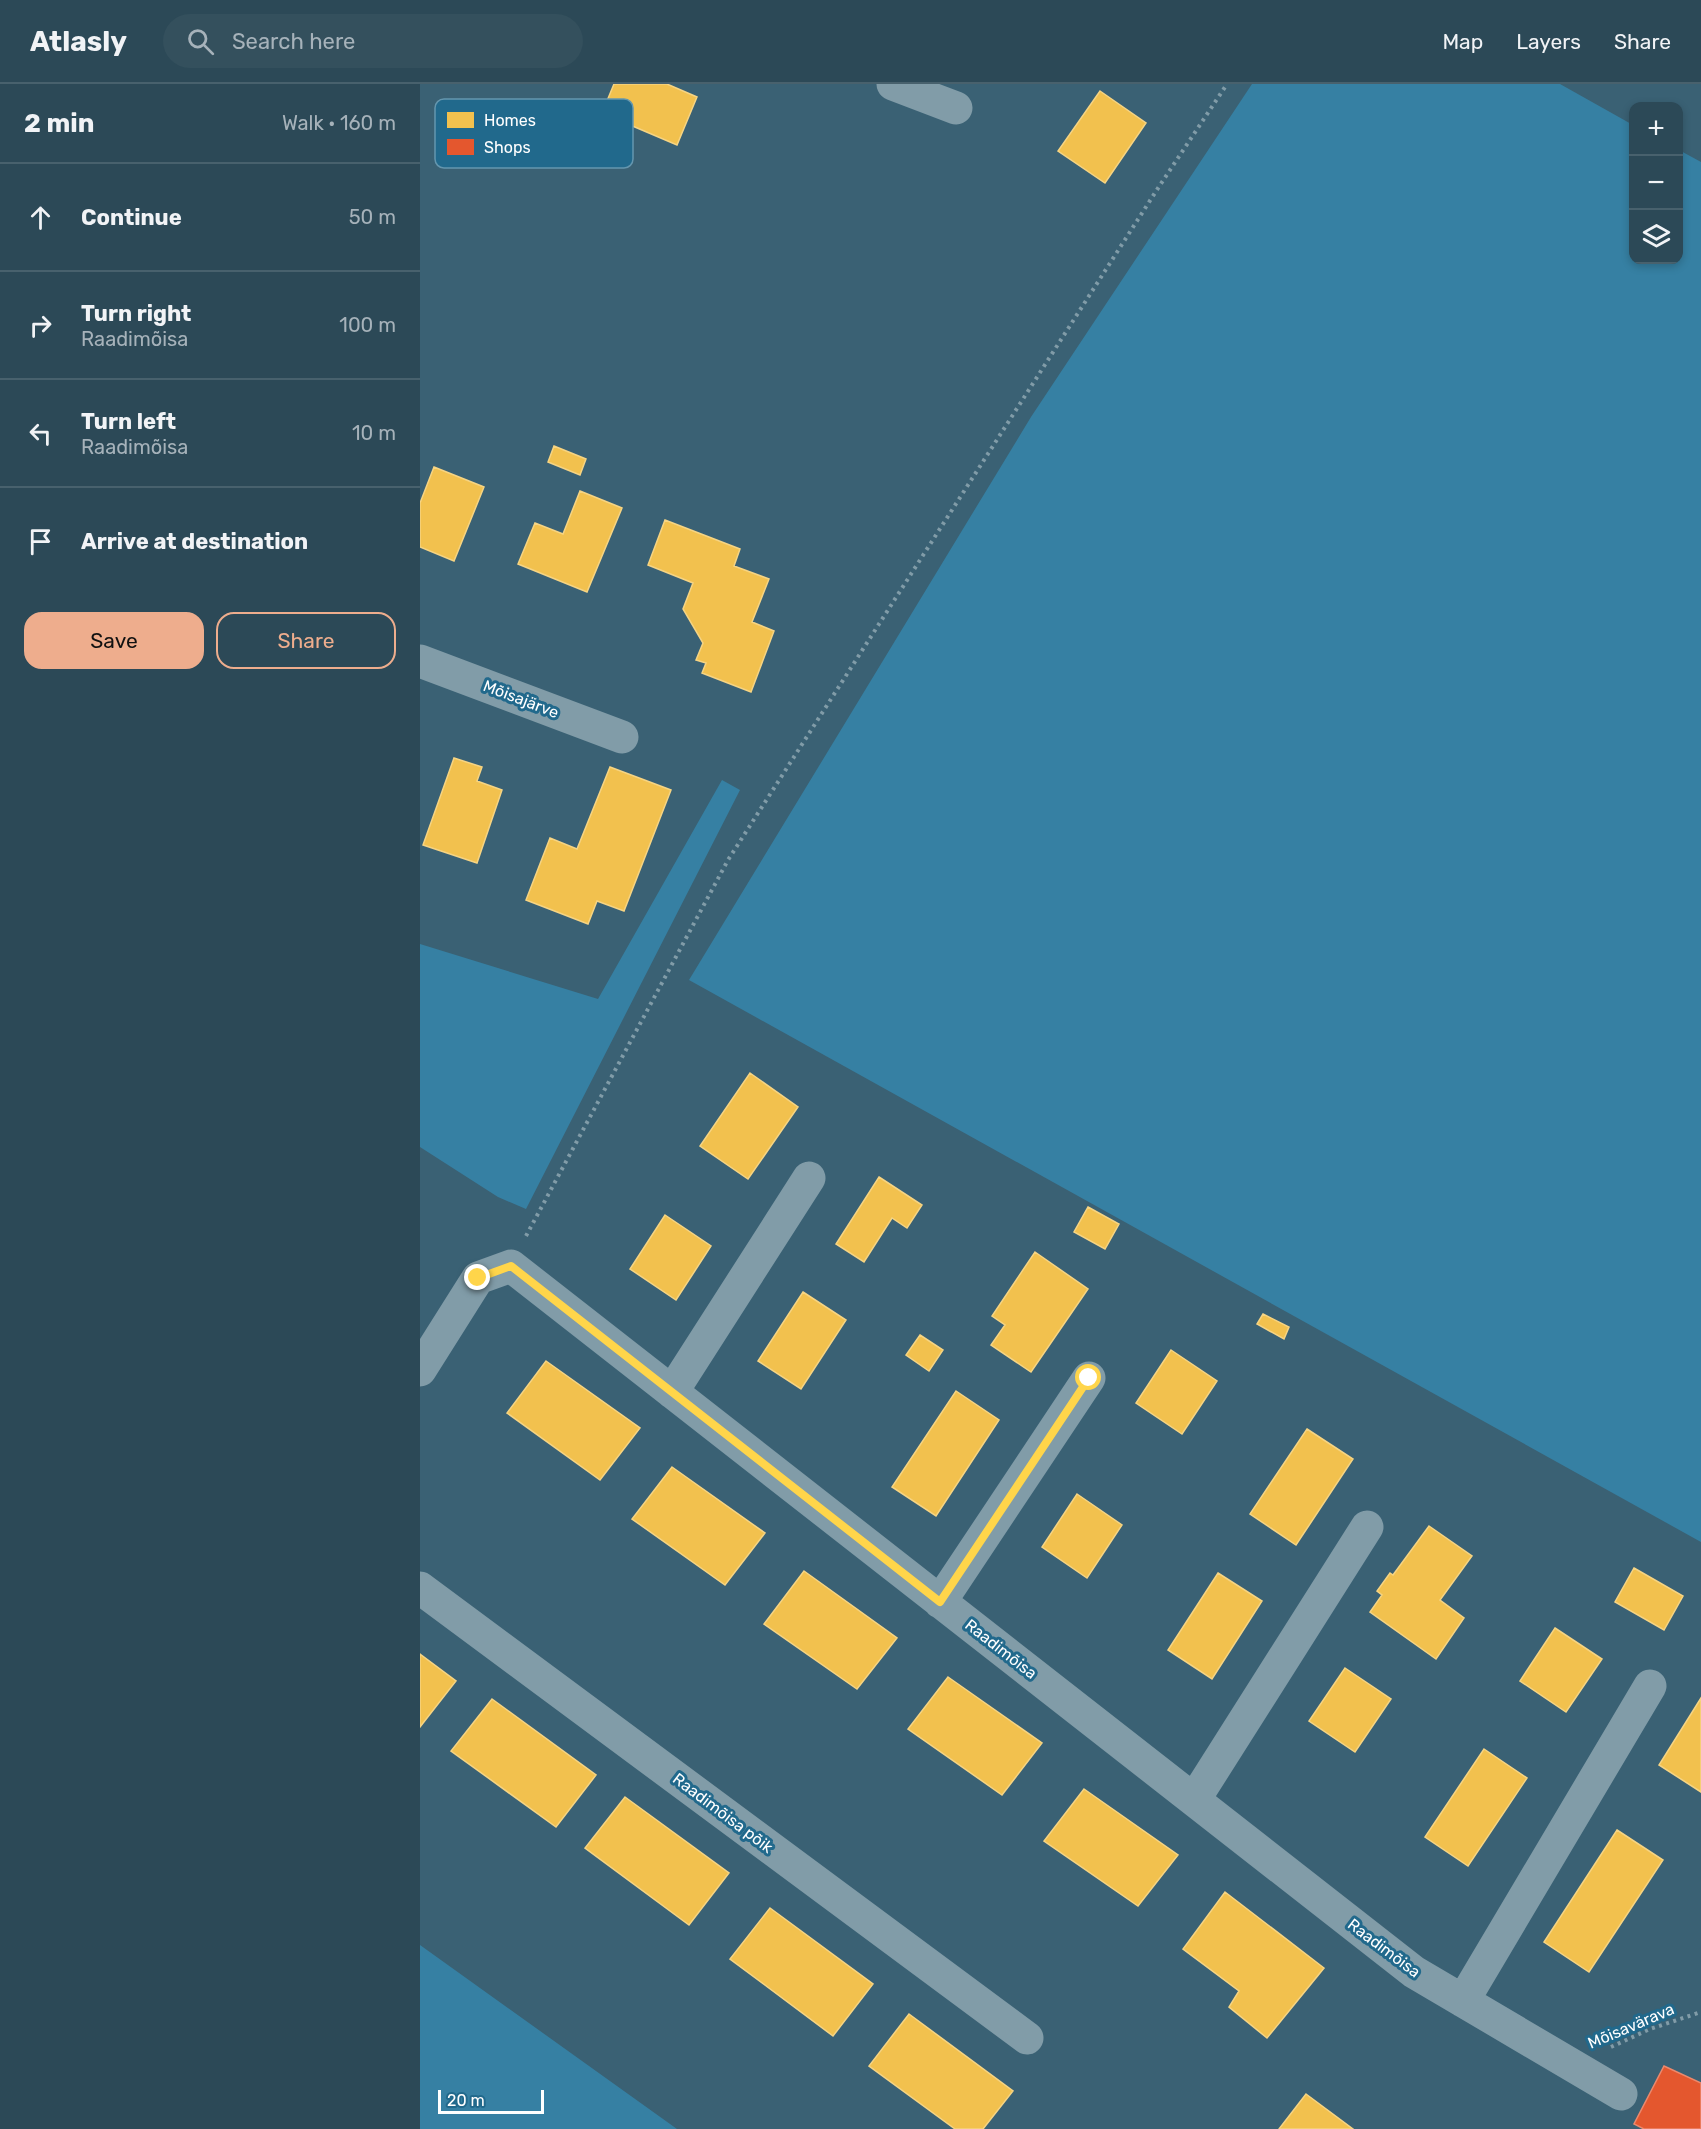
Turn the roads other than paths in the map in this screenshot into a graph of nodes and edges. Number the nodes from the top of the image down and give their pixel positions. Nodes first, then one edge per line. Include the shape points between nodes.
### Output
1 (893, 84) edge
2 (956, 108) dead end
3 (420, 661) edge
4 (622, 737) dead end
5 (809, 1178) dead end
6 (420, 1370) edge
7 (1089, 1378) dead end
8 (672, 1392) junction
9 (1367, 1527) dead end
10 (420, 1588) edge
11 (940, 1602) junction
12 (1650, 1686) dead end
13 (1194, 1800) junction
14 (1463, 2001) junction
15 (1027, 2038) dead end
16 (1622, 2094) dead end

1 - 2 street
3 - 4 street, Mõisajärve
5 - 8 street
6 - 8 street, Raadimõisa via 478,1278 511,1266
7 - 11 street
8 - 11 street, Raadimõisa
9 - 13 street
10 - 15 street, Raadimõisa põik
11 - 13 street, Raadimõisa
12 - 14 street
13 - 14 street, Raadimõisa via 1414,1972
14 - 16 street, Raadimõisa

